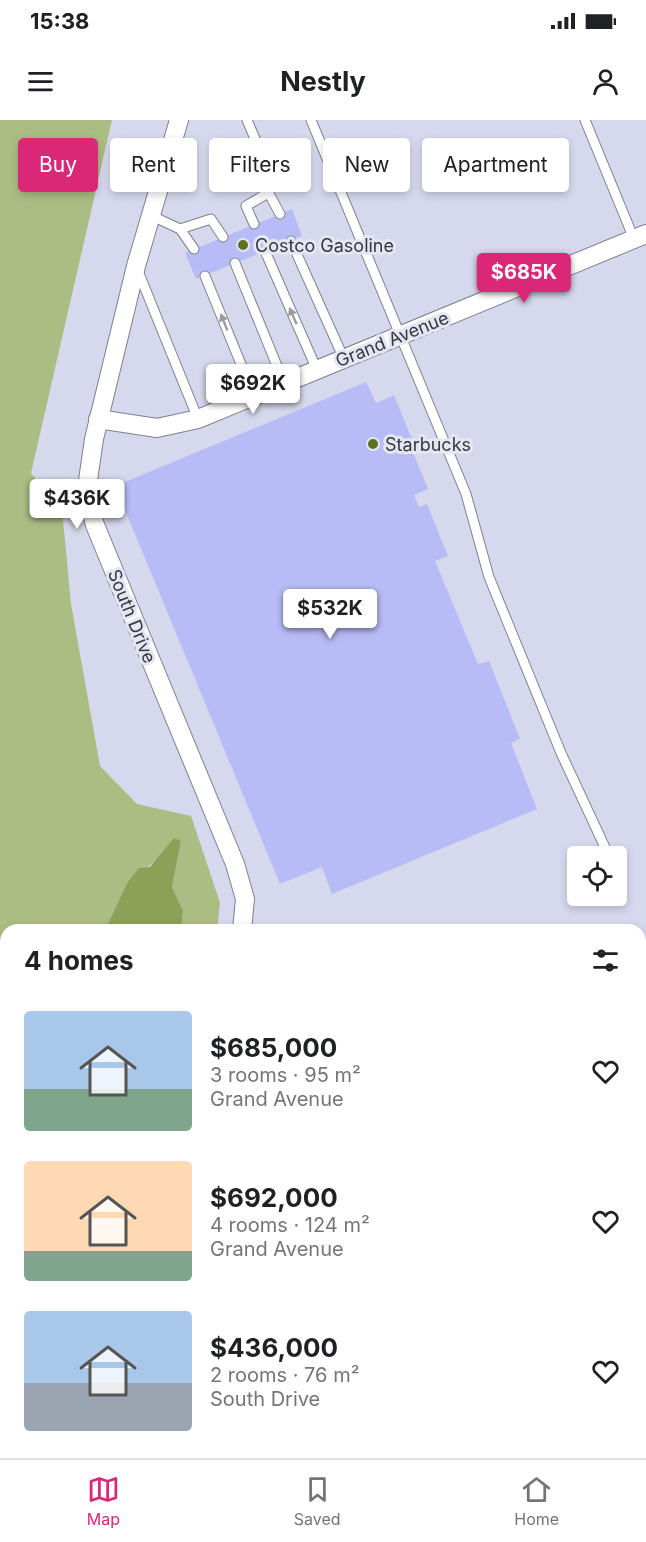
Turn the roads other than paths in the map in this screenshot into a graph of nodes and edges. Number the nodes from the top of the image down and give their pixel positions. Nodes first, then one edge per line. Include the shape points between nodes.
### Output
1 (179, 120) edge
2 (247, 120) edge
3 (311, 120) edge
4 (585, 120) edge
5 (255, 138) edge
6 (266, 192) edge
7 (268, 192) edge
8 (280, 214) dead end
9 (150, 215) junction
10 (254, 224) dead end
11 (180, 229) junction
12 (223, 237) dead end
13 (640, 237) edge
14 (291, 241) dead end
15 (194, 249) dead end
16 (265, 251) dead end
17 (235, 263) dead end
18 (136, 266) junction
19 (205, 276) dead end
20 (399, 336) junction
21 (344, 359) junction
22 (317, 370) junction
23 (284, 383) junction
24 (254, 396) junction
25 (98, 419) junction
26 (198, 419) junction
27 (604, 846) edge
28 (243, 924) edge

1 - 9 street, South Drive
2 - 5 lane
3 - 20 lane
4 - 13 lane
6 - 10 lane via 246,206
7 - 8 lane
9 - 11 lane
9 - 18 street, South Drive
11 - 12 lane via 211,219
11 - 15 lane
13 - 20 street, Grand Avenue
14 - 21 lane
22 -> 16 lane
17 - 23 lane
18 - 25 street, South Drive
18 - 26 lane
24 -> 19 lane
20 - 21 street, Grand Avenue
20 - 27 lane via 466,494 489,577 561,753
21 - 22 street, Grand Avenue
22 - 23 street, Grand Avenue
23 - 24 street, Grand Avenue
24 - 26 street, Grand Avenue
25 - 26 street, Grand Avenue via 157,428
25 - 28 street, South Drive via 87,478 89,510 235,864 245,900

